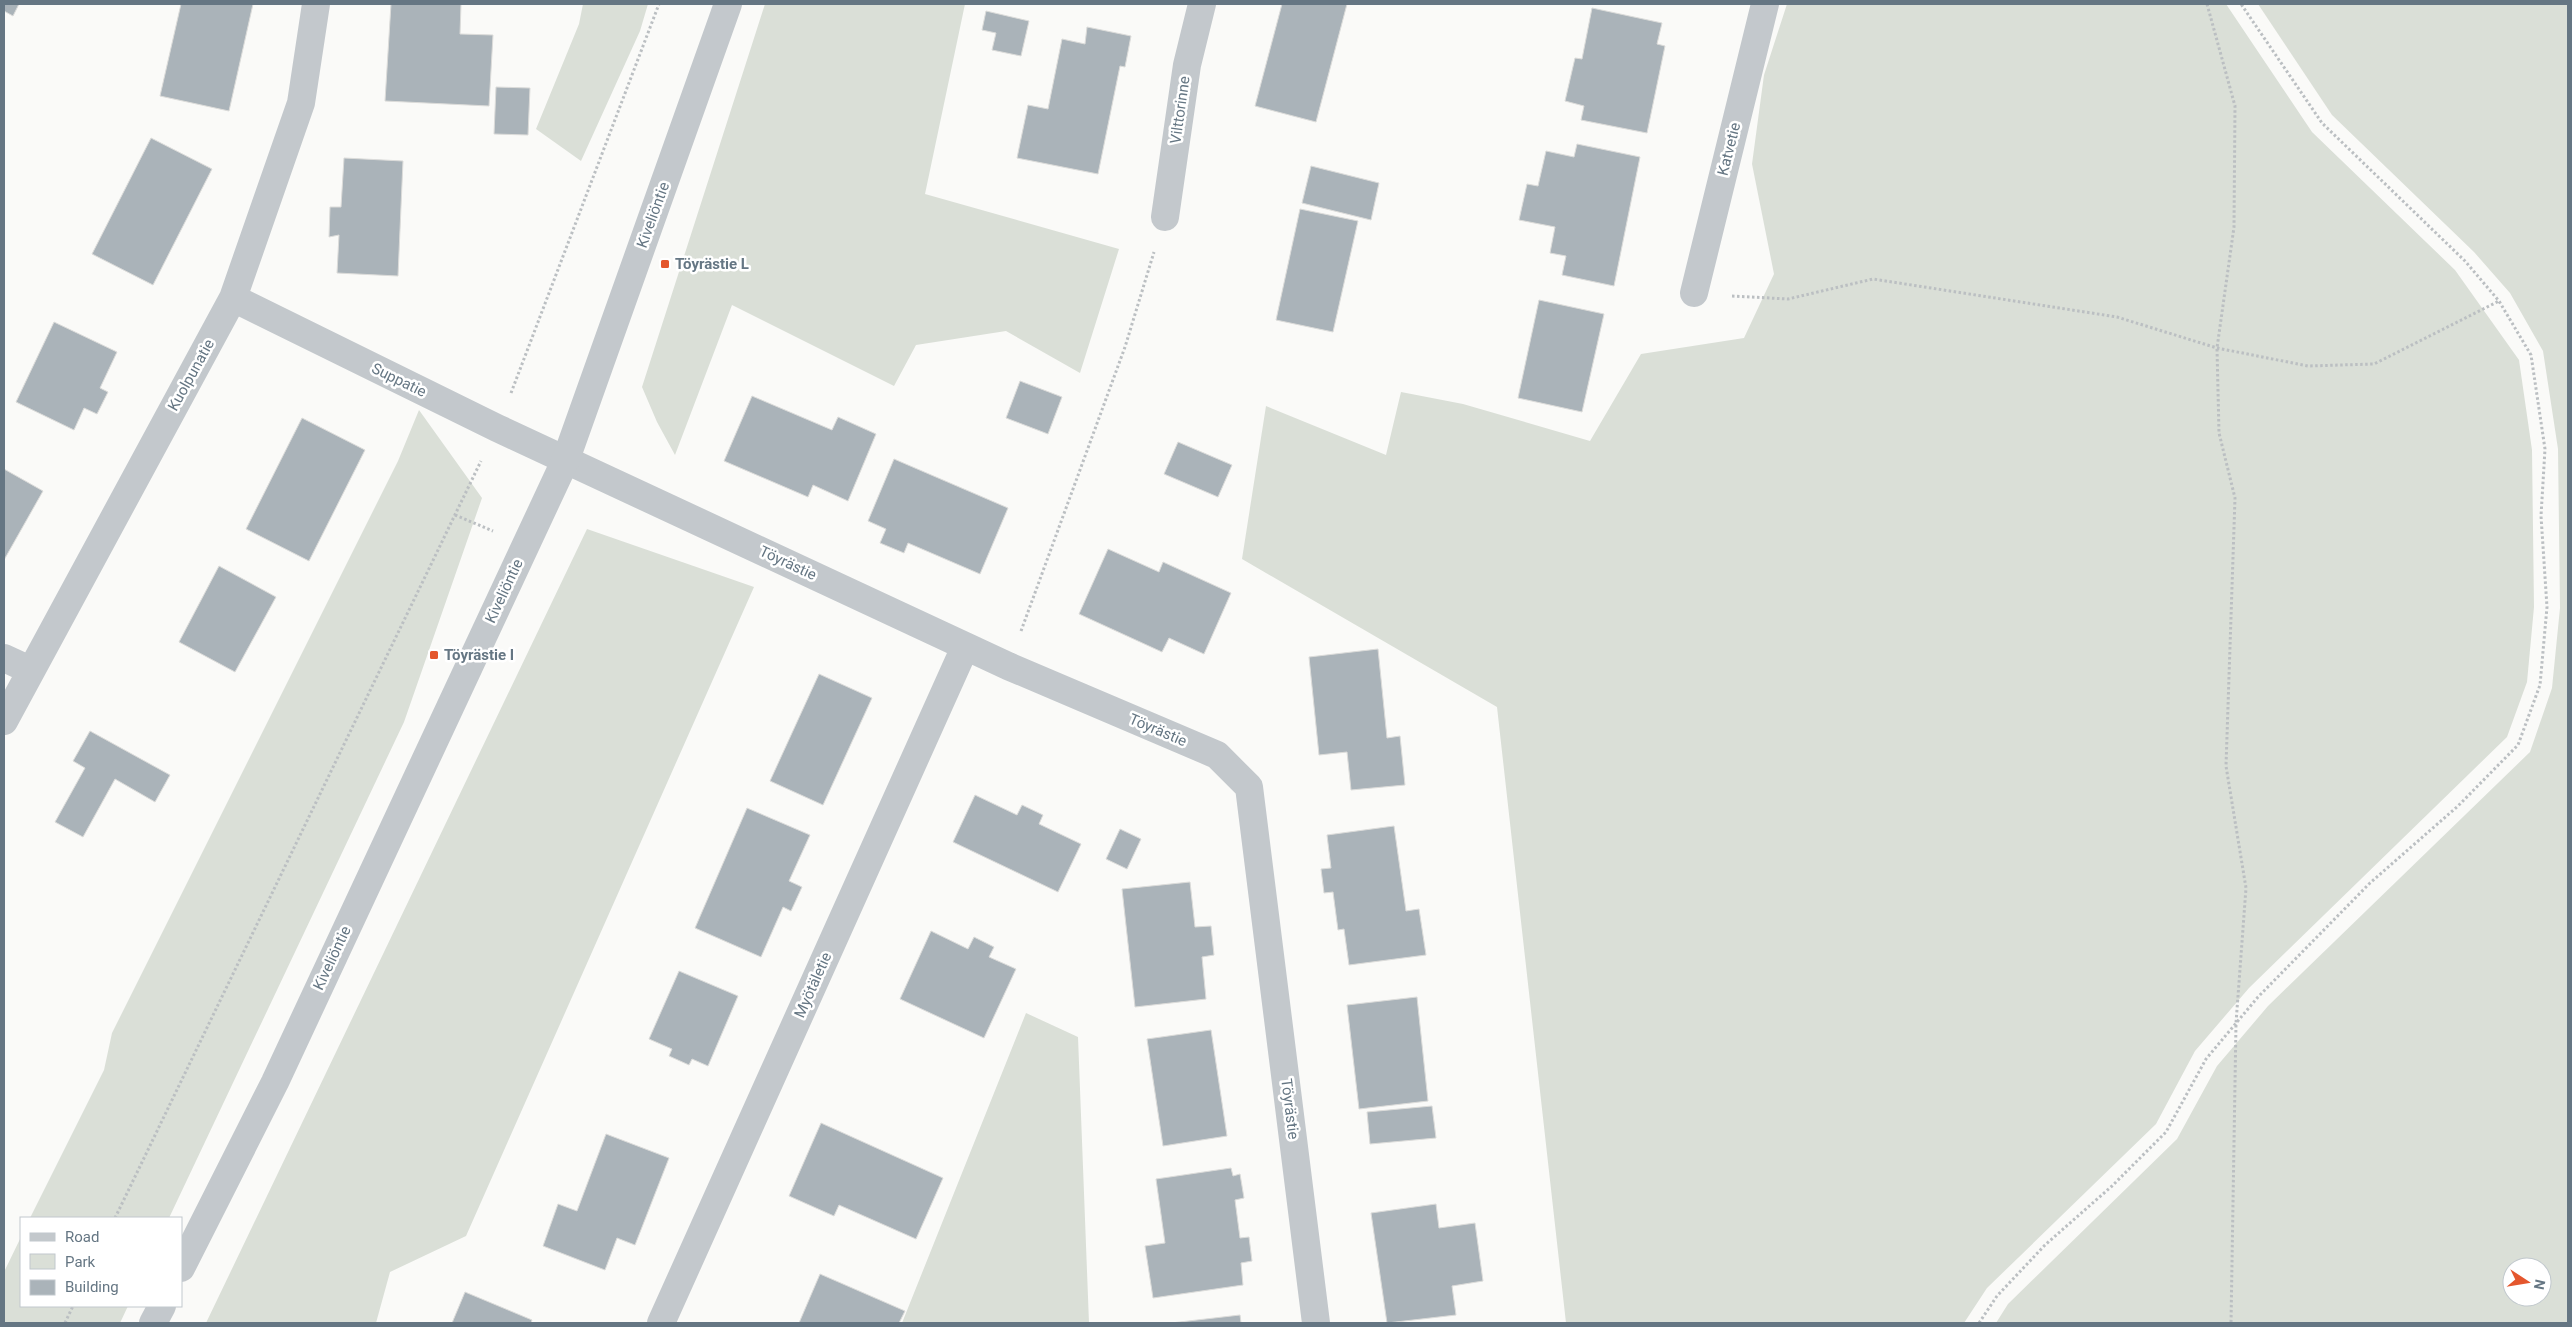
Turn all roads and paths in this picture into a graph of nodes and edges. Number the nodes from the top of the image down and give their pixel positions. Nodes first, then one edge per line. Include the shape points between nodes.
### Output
1 (316, 4) edge
2 (659, 4) edge
3 (728, 4) edge
4 (1202, 4) edge
5 (1765, 4) edge
6 (2207, 4) edge
7 (2241, 4) edge
8 (1165, 217) joint
9 (1694, 293) joint
10 (233, 298) junction
11 (2499, 301) junction
12 (2217, 348) junction
13 (497, 428) junction
14 (566, 459) junction
15 (965, 646) junction
16 (4, 658) edge
17 (1008, 666) junction
18 (30, 670) junction
19 (4, 721) edge
20 (2236, 1023) junction
21 (115, 1217) edge
22 (182, 1266) edge
23 (73, 1307) edge
24 (161, 1307) edge
25 (65, 1323) edge
26 (153, 1323) edge
27 (661, 1323) edge
28 (1316, 1323) edge
29 (1979, 1323) edge
30 (2231, 1323) edge

1 - 10 street, Kuolpunatie via 301,103
2 - 13 path
3 - 14 street, Kiveliöntie
4 - 8 street, Vilttorinne via 1187,65
5 - 9 street, Katvetie
6 - 12 path via 2235,106 2234,227
7 - 11 path via 2322,123 2465,261
8 - 17 path via 1125,347
9 - 12 path via 1788,299 1873,279 2118,318
10 - 13 street, Suppatie
10 - 18 street, Kuolpunatie
11 - 12 path via 2374,364 2308,366
11 - 20 path via 2531,355 2545,449 2541,516 2547,607 2540,685 2518,744 2512,751 2458,806 2370,883
12 - 20 path via 2219,433 2235,498 2226,766 2246,888
13 - 14 street, Suppatie
13 - 21 path
14 - 15 street, Töyrästie
14 - 22 street, Kiveliöntie via 279,1073
15 - 17 street, Töyrästie
15 - 27 street, Myötäletie
16 - 18 street
17 - 28 street, Töyrästie via 1217,755 1249,787
18 - 19 street, Kuolpunatie
20 - 29 path via 2206,1059 2166,1132 2046,1245 1997,1296
20 - 30 path
23 - 25 path
24 - 26 street

